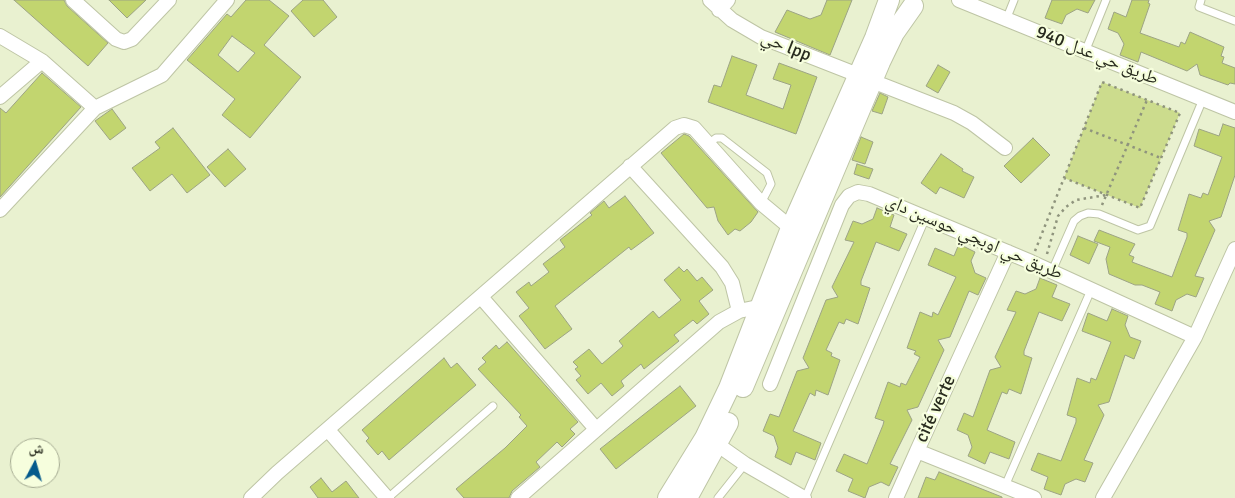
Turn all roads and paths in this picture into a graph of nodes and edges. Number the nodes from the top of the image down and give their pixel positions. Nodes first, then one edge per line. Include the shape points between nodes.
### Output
1 (73, 0) edge
2 (168, 0) edge
3 (227, 0) edge
4 (889, 0) edge
5 (959, 0) edge
6 (1014, 0) edge
7 (1106, 0) edge
8 (1201, 0) edge
9 (913, 2) edge
10 (719, 3) edge
11 (1006, 20) junction
12 (1235, 21) edge
13 (0, 36) edge
14 (1085, 52) junction
15 (42, 61) junction
16 (865, 78) junction
17 (0, 97) edge
18 (1203, 99) junction
19 (1147, 100) junction
20 (95, 108) junction
21 (1235, 112) edge
22 (1084, 128) junction
23 (708, 144) junction
24 (1128, 145) junction
25 (1006, 148) dead end
26 (1161, 158) junction
27 (630, 166) junction
28 (1064, 178) junction
29 (1107, 195) junction
30 (761, 203) junction
31 (1102, 207) dead end
32 (0, 210) edge
33 (926, 217) junction
34 (791, 228) junction
35 (1235, 249) edge
36 (1008, 252) junction
37 (1031, 262) junction
38 (1052, 271) junction
39 (1091, 290) junction
40 (481, 297) junction
41 (749, 309) junction
42 (1195, 337) junction
43 (770, 384) dead end
44 (493, 406) dead end
45 (596, 429) junction
46 (328, 430) junction
47 (718, 445) junction
48 (917, 451) junction
49 (745, 464) junction
50 (1005, 486) junction
51 (252, 498) edge
52 (387, 498) edge
53 (518, 498) edge
54 (668, 498) edge
55 (687, 498) edge
56 (718, 498) edge
57 (805, 498) edge
58 (896, 498) edge
59 (1034, 498) edge
60 (1103, 498) edge

1 - 2 street via 116,39 124,42 132,39
3 - 20 street via 162,75
4 - 16 main road
5 - 11 street, طريق حي عدل 940
6 - 11 lane
7 - 14 lane
8 - 12 lane via 1198,7
9 - 16 main road
10 - 16 street, حي lpp via 746,30
11 - 14 street, طريق حي عدل 940
13 - 15 street
14 - 18 street, طريق حي عدل 940
15 - 17 street
15 - 20 street
16 - 25 street, حي lpp via 954,113
16 - 34 main road
16 - 47 main road
18 - 21 street, طريق حي عدل 940
18 - 38 lane via 1150,226 1138,230 1099,214 1080,216 1074,221
19 - 22 path via 1102,82
19 - 24 path
19 - 26 path via 1180,113
20 - 32 street
22 - 24 path
22 - 28 path
23 - 27 street via 694,128 680,126
23 - 30 street
23 - 30 lane via 722,138 767,173 771,184
24 - 26 path
24 - 29 path
26 - 29 path via 1140,208
27 - 40 street
27 - 41 street via 722,267
28 - 29 path
28 - 37 path
29 - 31 path
30 - 34 street
33 - 36 street, طريق حي اوبجي حوسين داي
33 - 43 street, طريق حي اوبجي حوسين داي via 864,192 849,196 842,205
33 - 57 lane
34 - 41 main road
35 - 42 street
36 - 37 street, طريق حي اوبجي حوسين داي
36 - 48 street, cité verte
37 - 38 street, طريق حي اوبجي حوسين داي
38 - 39 street, طريق حي اوبجي حوسين داي
39 - 42 street, طريق حي اوبجي حوسين داي
39 - 50 lane
40 - 45 street
40 - 46 street
41 - 45 street via 713,326
41 - 54 main road via 718,414 692,463
42 - 60 street
44 - 52 lane
45 - 53 street
46 - 51 street
46 - 52 street
47 - 49 street
47 - 55 main road
48 - 50 street, cité verte
48 - 58 street
49 - 56 lane
49 - 57 street
50 - 59 street, cité verte

